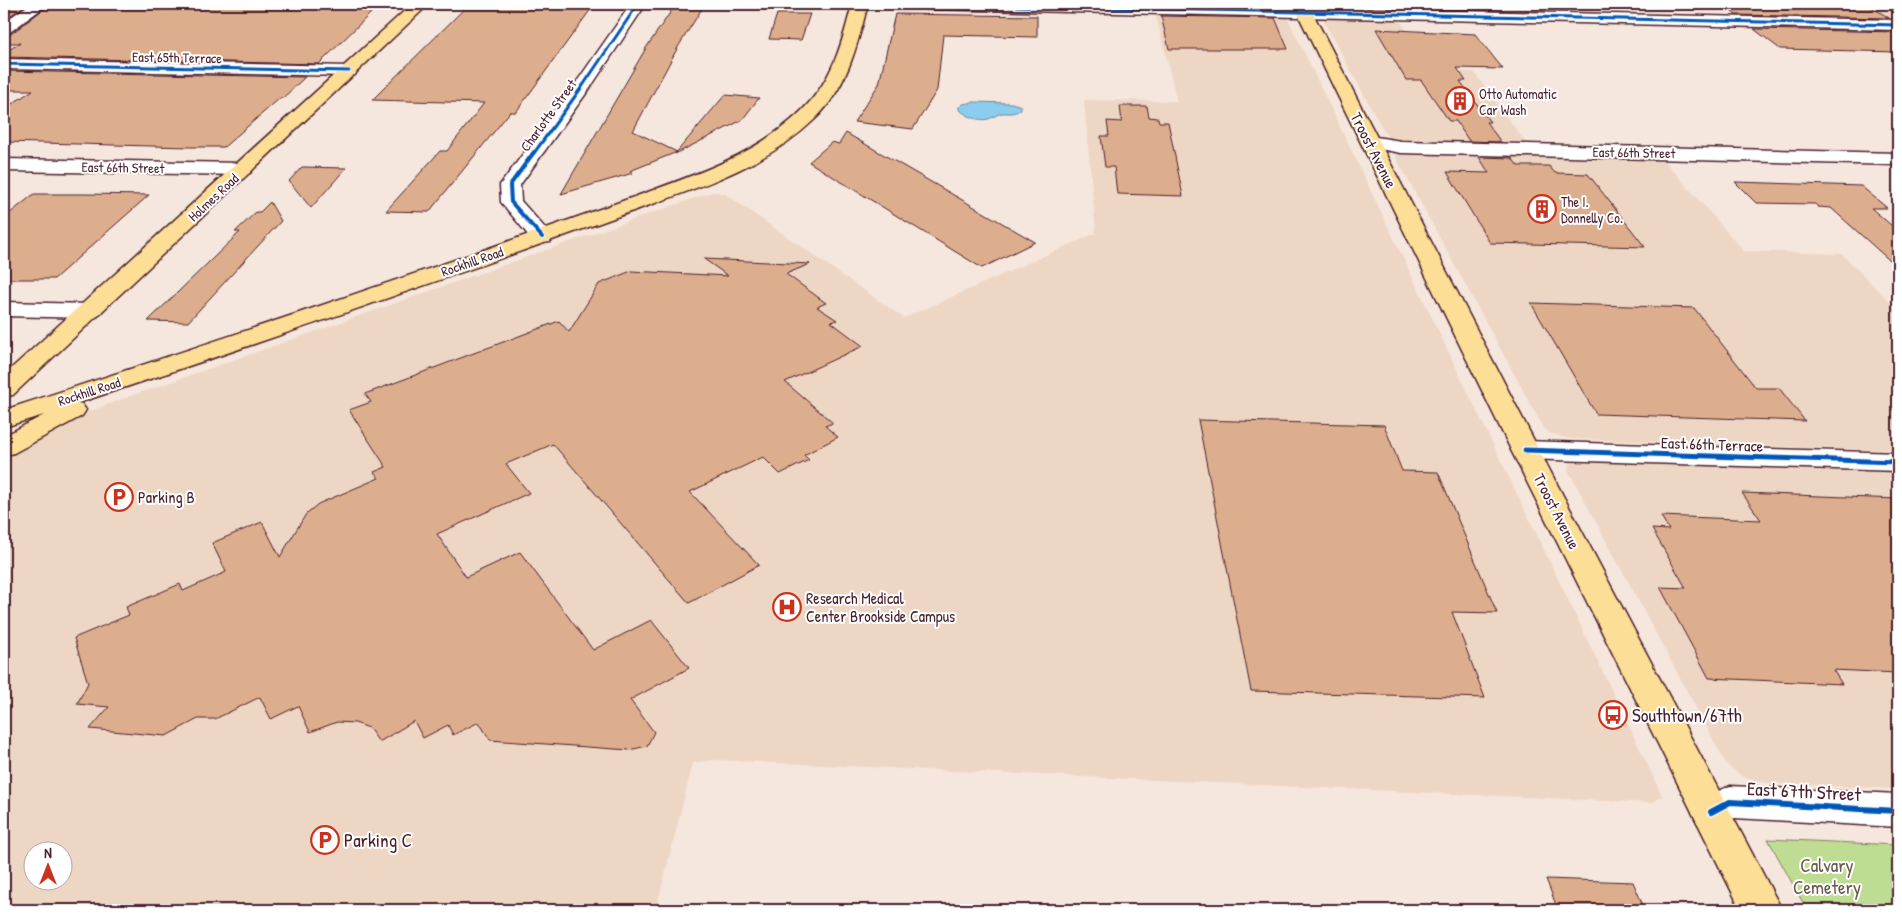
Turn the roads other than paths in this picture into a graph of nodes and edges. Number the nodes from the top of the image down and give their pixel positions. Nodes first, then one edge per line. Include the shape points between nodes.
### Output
1 (40, 4) edge
2 (421, 4) edge
3 (638, 4) edge
4 (860, 4) edge
5 (926, 4) edge
6 (1302, 8) edge
7 (1840, 9) dead end
8 (1864, 24) junction
9 (1898, 25) edge
10 (4, 29) edge
11 (4, 64) edge
12 (349, 71) junction
13 (1370, 142) junction
14 (1898, 159) edge
15 (4, 165) edge
16 (242, 170) junction
17 (542, 237) junction
18 (4, 310) edge
19 (90, 311) junction
20 (177, 363) junction
21 (4, 389) edge
22 (4, 419) edge
23 (4, 447) edge
24 (1525, 450) junction
25 (1898, 462) edge
26 (1898, 811) edge
27 (1711, 812) junction
28 (1762, 910) edge

1 - 10 street
2 - 12 main road, Holmes Road
3 - 17 street, Charlotte Street via 510,185 511,202
4 - 17 main road, Rockhill Road via 835,82 796,127 746,159 710,177
5 - 6 street
6 - 8 street
6 - 13 main road, Troost Avenue
7 - 8 street
8 - 9 street
11 - 12 street, East 65th Terrace
12 - 16 main road, Holmes Road
13 - 14 street, East 66th Street via 1401,147
13 - 24 main road, Troost Avenue
15 - 16 street, East 66th Street
16 - 19 main road, Holmes Road
17 - 20 main road, Rockhill Road
18 - 19 street
19 - 21 main road, Holmes Road
20 - 22 main road, Rockhill Road
20 - 23 main road via 65,413
24 - 25 street, East 66th Terrace
24 - 27 main road, Troost Avenue
26 - 27 street, East 67th Street via 1730,802
27 - 28 main road, Troost Avenue

